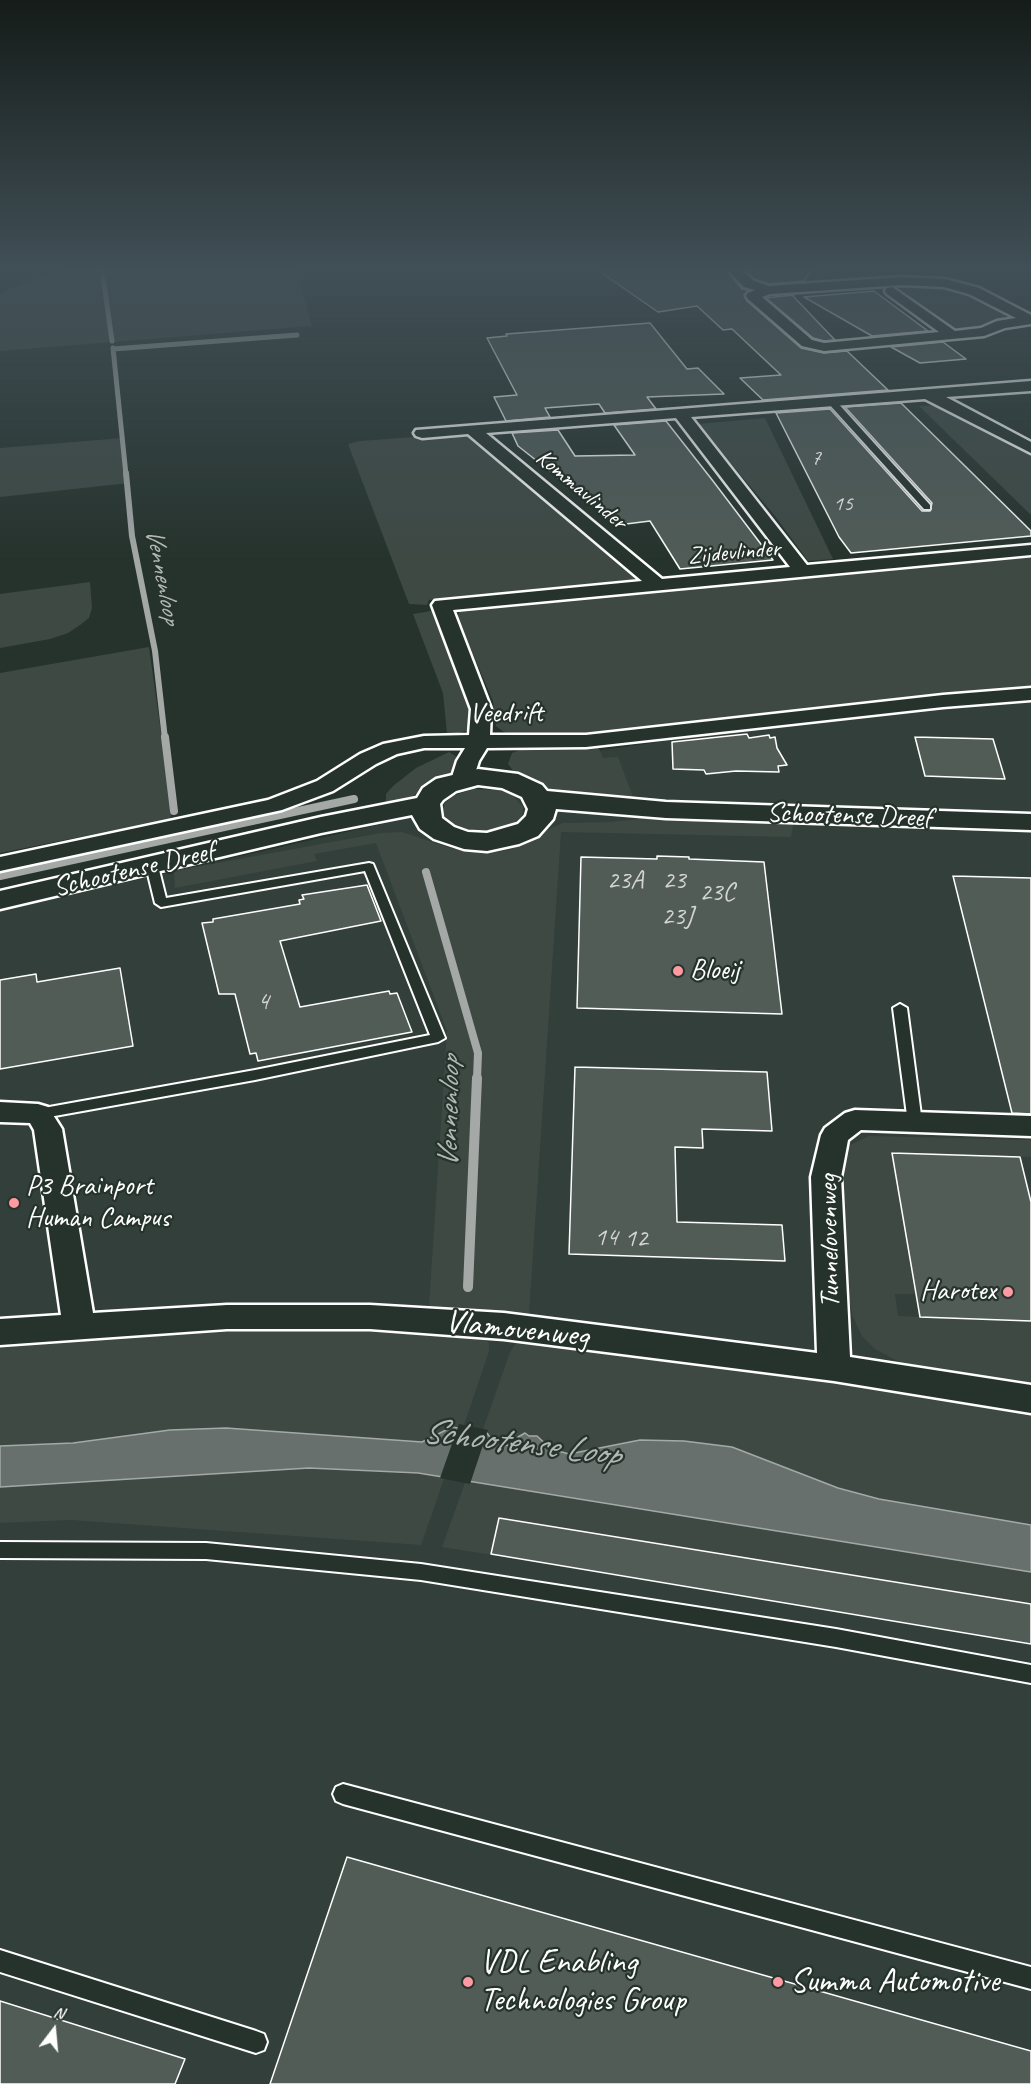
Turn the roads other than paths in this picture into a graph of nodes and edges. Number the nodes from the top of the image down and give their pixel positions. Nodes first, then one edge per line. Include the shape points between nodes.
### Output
1 (1031, 386) edge
2 (928, 394) junction
3 (832, 402) junction
4 (681, 414) junction
5 (474, 430) junction
6 (422, 433) dead end
7 (1031, 448) edge
8 (927, 507) dead end
9 (1031, 550) edge
10 (803, 572) junction
11 (658, 585) junction
12 (1031, 694) edge
13 (479, 744) junction
14 (493, 778) junction
15 (462, 780) junction
16 (539, 809) junction
17 (428, 813) junction
18 (1031, 822) edge
19 (0, 864) edge
20 (152, 866) junction
21 (0, 900) edge
22 (900, 1008) dead end
23 (0, 1112) edge
24 (38, 1114) junction
25 (915, 1123) junction
26 (1031, 1126) edge
27 (79, 1325) junction
28 (0, 1332) edge
29 (834, 1368) junction
30 (1031, 1399) edge
31 (0, 1550) edge
32 (1031, 1674) edge
33 (343, 1794) dead end
34 (0, 1961) edge
35 (1031, 1978) edge
36 (256, 2042) dead end

1 - 2 street
2 - 3 street
2 - 7 street
3 - 4 street
3 - 8 lane
4 - 5 street
4 - 10 street
5 - 6 street
5 - 11 street, Kommavlinder
9 - 10 street, Zijdevlinder
10 - 11 street, Zijdevlinder
11 - 13 street, Zijdevlinder via 442,605 481,709
12 - 13 street, Veedrift via 943,700 586,741
13 - 14 street
13 - 15 street
13 - 19 street, Veedrift via 424,742 391,749 326,786 274,805
14 - 15 street
14 - 16 street via 522,785
15 - 17 street via 433,794
16 - 17 street via 528,830 487,842 444,833
16 - 18 street, Schootense Dreef
17 - 20 street, Schootense Dreef via 269,839
20 - 21 street, Schootense Dreef
20 - 24 lane via 161,903 369,867 438,1038
22 - 25 lane
23 - 24 street
24 - 27 street via 48,1129
25 - 26 street, Tunnelovenweg
25 - 29 street, Tunnelovenweg via 855,1120 835,1134 826,1177
27 - 28 street, Vlamovenweg
27 - 29 street, Vlamovenweg via 227,1317 370,1317 504,1326
29 - 30 street, Vlamovenweg
31 - 32 lane via 206,1551 421,1572 836,1638
33 - 35 lane
34 - 36 lane

